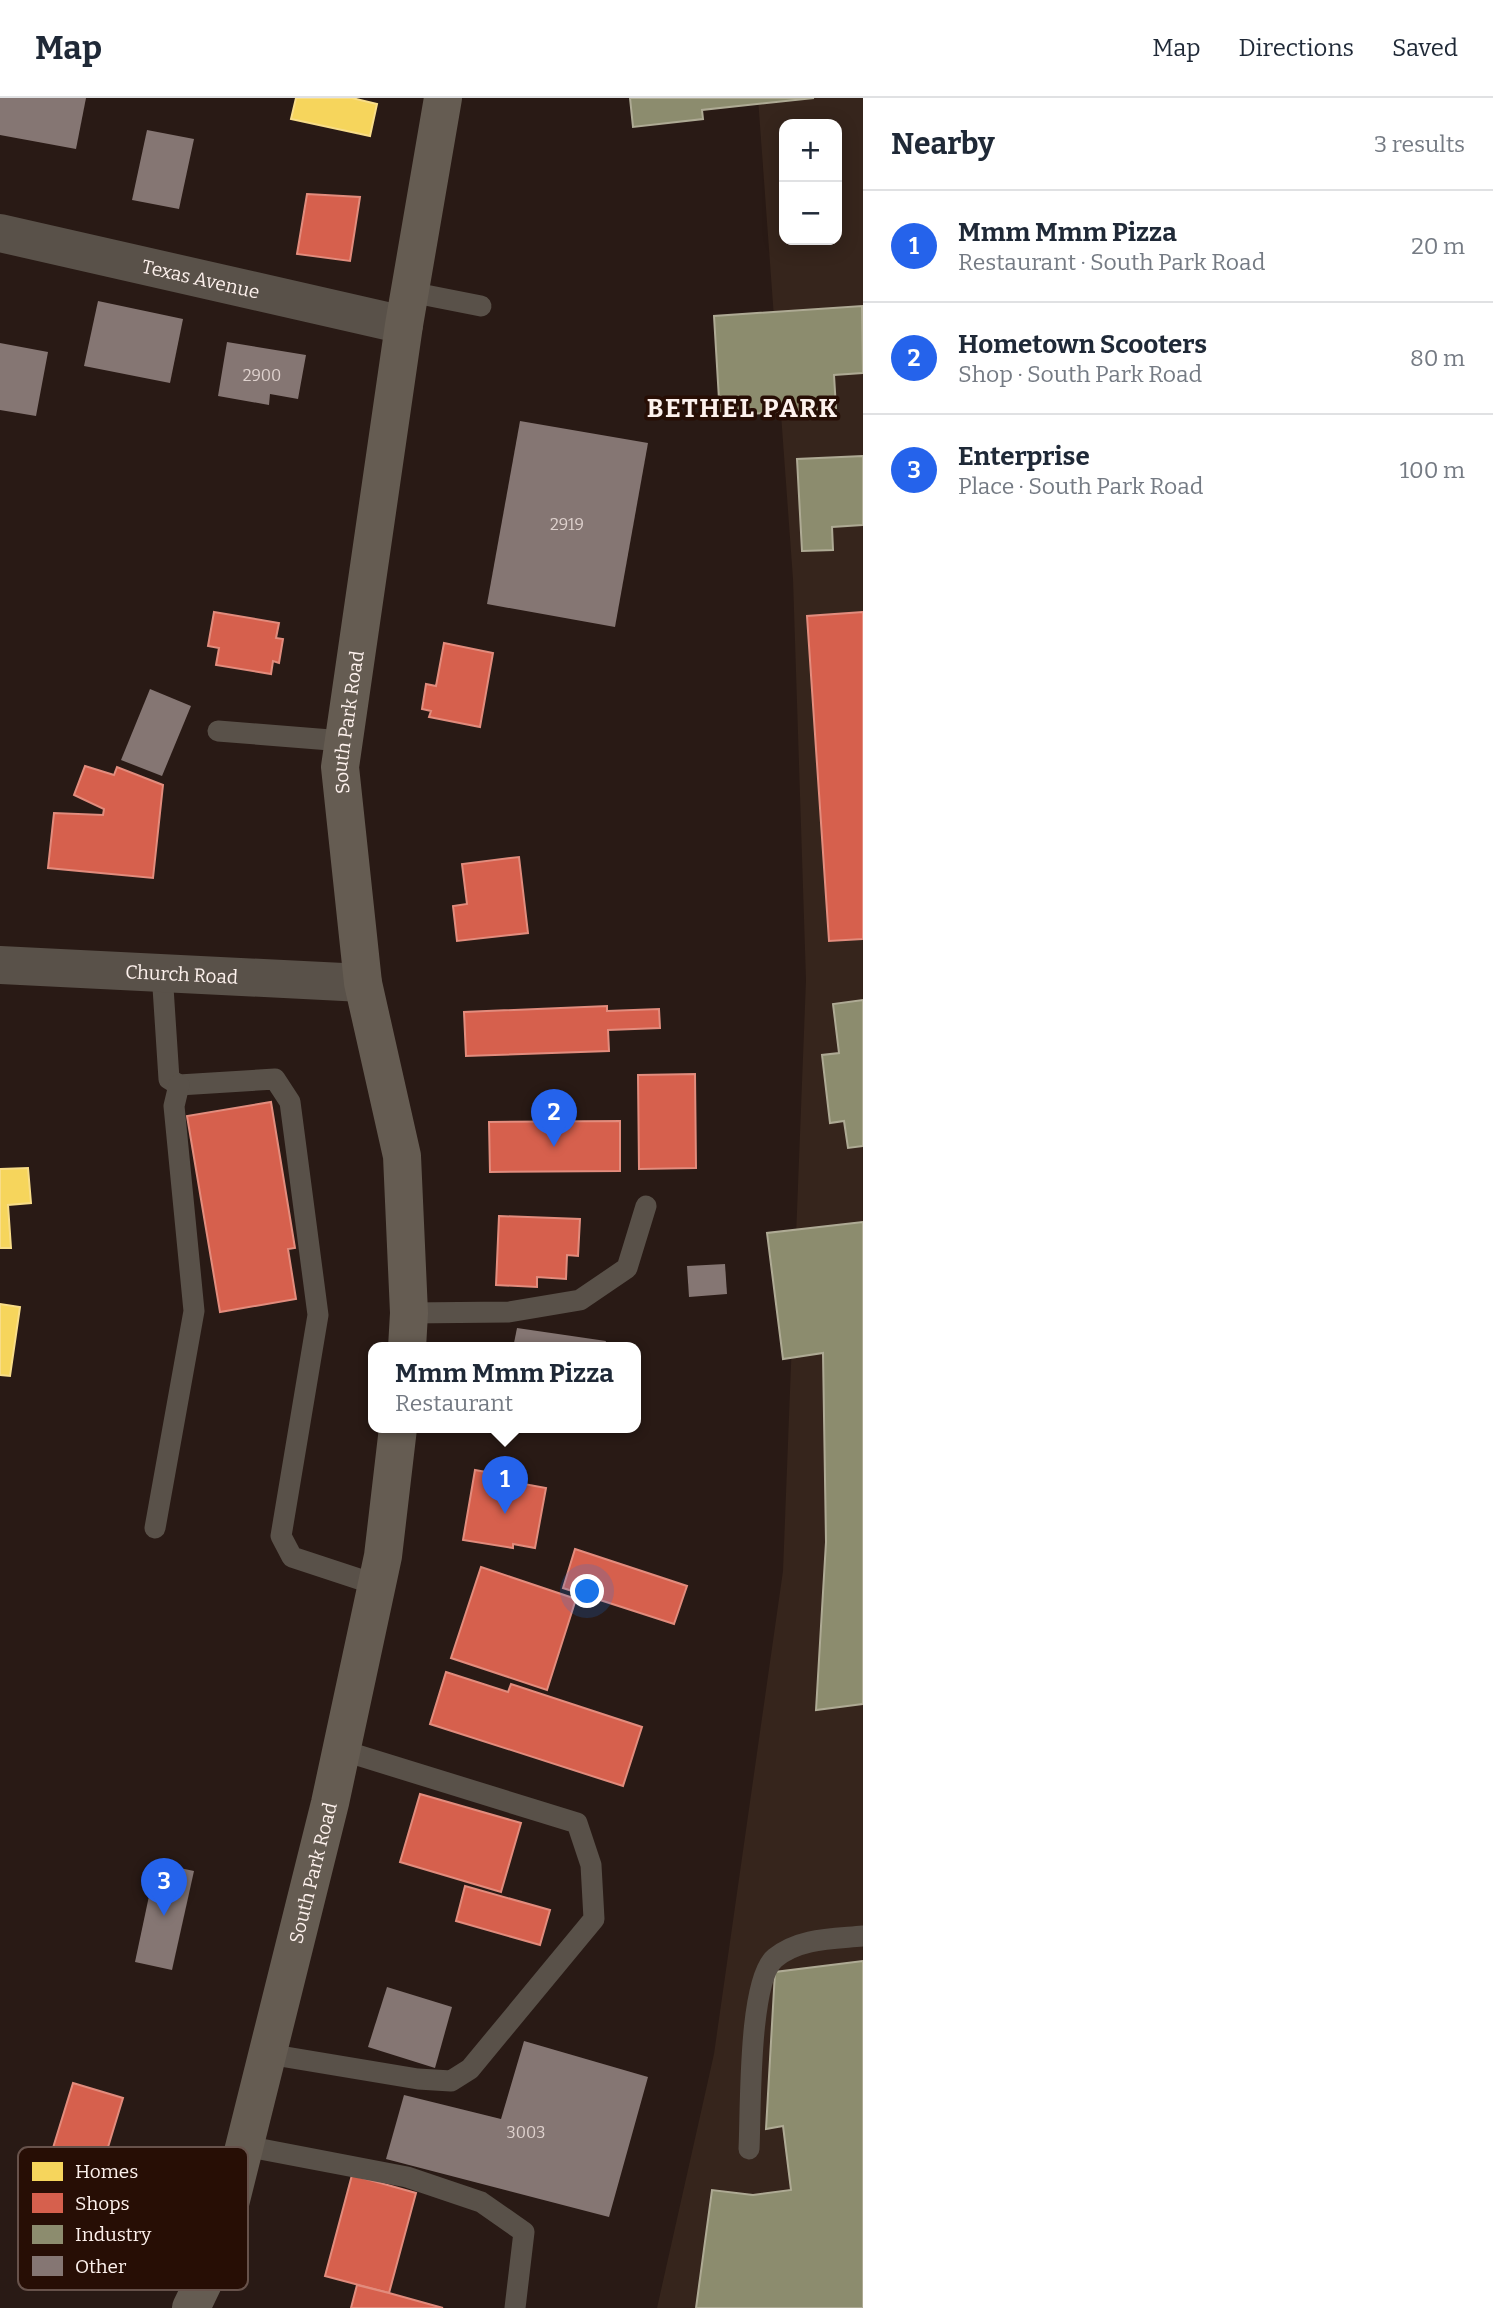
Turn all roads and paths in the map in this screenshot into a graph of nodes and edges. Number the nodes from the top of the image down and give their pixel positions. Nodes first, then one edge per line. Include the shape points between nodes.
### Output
1 (443, 98) edge
2 (0, 233) edge
3 (481, 306) dead end
4 (407, 309) junction
5 (218, 731) dead end
6 (343, 741) junction
7 (0, 964) edge
8 (162, 972) junction
9 (363, 983) junction
10 (179, 1085) junction
11 (646, 1206) dead end
12 (408, 1331) edge
13 (397, 1433) edge
14 (155, 1528) dead end
15 (377, 1585) junction
16 (341, 1750) junction
17 (863, 1936) edge
18 (268, 2054) junction
19 (245, 2146) joint
20 (749, 2149) dead end
21 (200, 2290) edge
22 (191, 2308) edge
23 (515, 2308) edge

1 - 4 main road, South Park Road
2 - 4 street, Texas Avenue
3 - 4 lane
4 - 6 main road, South Park Road
5 - 6 lane
6 - 9 main road, South Park Road via 340,767
7 - 8 street, Church Road
8 - 9 street, Church Road
8 - 10 lane via 169,1079
9 - 12 main road, South Park Road via 402,1156
10 - 14 lane via 174,1106 194,1311
10 - 15 lane via 275,1079 290,1102 318,1315 281,1536 292,1557
11 - 12 lane via 627,1268 580,1300
13 - 15 main road, South Park Road
15 - 16 main road, South Park Road
16 - 18 main road, South Park Road
16 - 18 lane via 577,1823 591,1865 594,1919 470,2069 451,2081
17 - 20 lane via 808,1941 774,1958 764,1973 756,2006
18 - 19 main road, South Park Road
19 - 23 lane via 407,2177 481,2202 524,2232
21 - 22 main road, South Park Road

